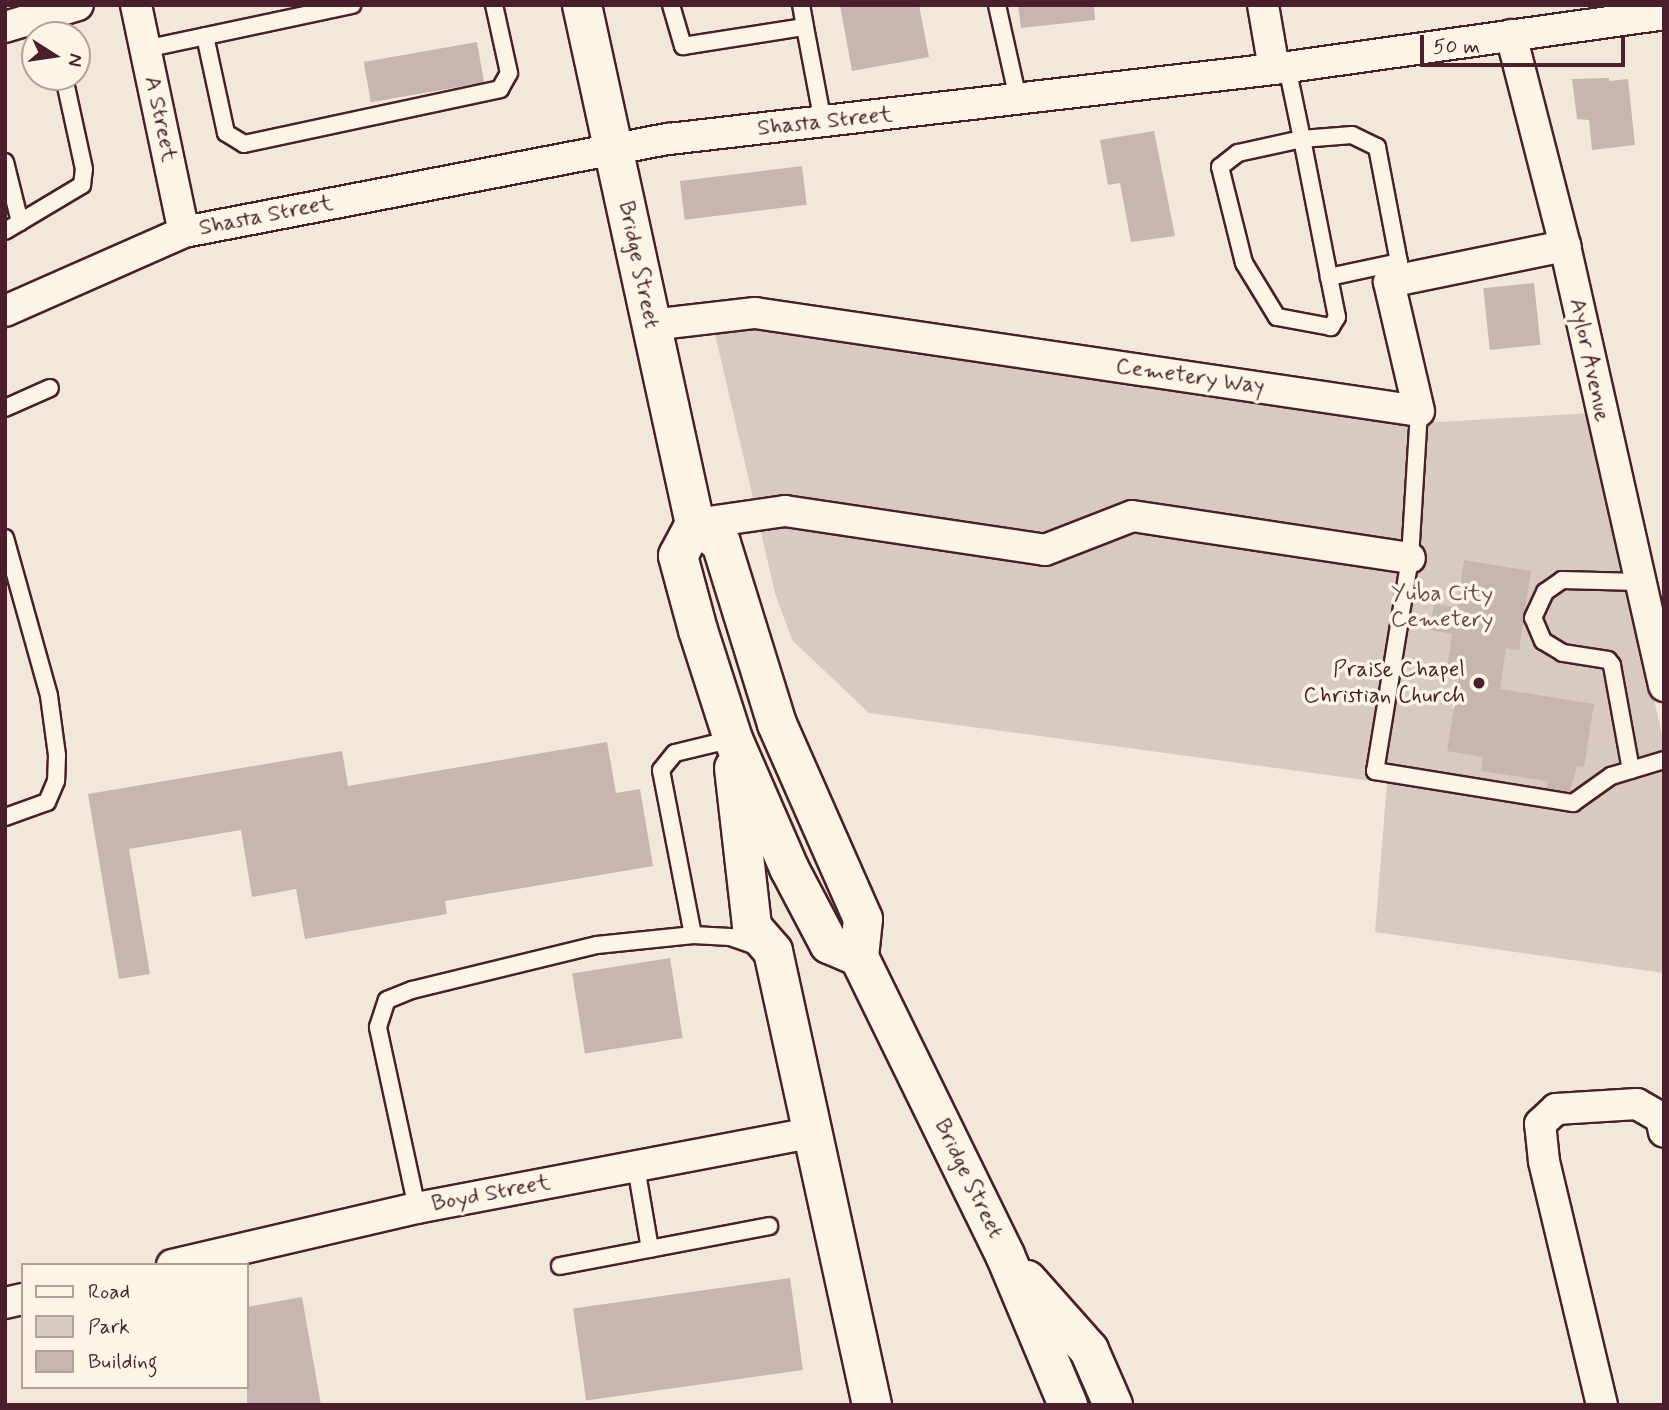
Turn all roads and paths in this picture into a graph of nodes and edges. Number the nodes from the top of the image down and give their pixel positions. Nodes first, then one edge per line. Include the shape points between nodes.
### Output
1 (78, 5) edge
2 (136, 5) edge
3 (352, 5) edge
4 (494, 5) edge
5 (582, 5) edge
6 (671, 5) edge
7 (801, 5) edge
8 (998, 5) edge
9 (1263, 5) edge
10 (1664, 14) edge
11 (56, 21) edge
12 (805, 27) junction
13 (1511, 35) junction
14 (205, 36) junction
15 (145, 49) junction
16 (1281, 68) junction
17 (67, 91) edge
18 (1018, 99) junction
19 (823, 122) junction
20 (1301, 139) junction
21 (614, 151) junction
22 (5, 162) edge
23 (20, 222) junction
24 (5, 231) edge
25 (184, 232) junction
26 (1565, 246) junction
27 (1329, 277) junction
28 (5, 311) edge
29 (651, 325) junction
30 (50, 388) dead end
31 (5, 408) edge
32 (1419, 411) junction
33 (695, 524) junction
34 (5, 538) edge
35 (1410, 558) junction
36 (1648, 589) edge
37 (1664, 686) edge
38 (733, 739) junction
39 (1664, 760) edge
40 (1631, 771) junction
41 (5, 817) edge
42 (693, 935) junction
43 (773, 951) junction
44 (859, 957) junction
45 (1664, 1132) edge
46 (812, 1133) junction
47 (636, 1167) junction
48 (416, 1208) junction
49 (769, 1226) dead end
50 (650, 1249) junction
51 (1005, 1255) junction
52 (182, 1263) edge
53 (560, 1266) dead end
54 (872, 1405) edge
55 (1068, 1405) edge
56 (1112, 1405) edge
57 (1602, 1405) edge

1 - 11 street
2 - 15 street, A Street
3 - 14 lane
4 - 14 lane via 509,73 500,89 244,144 226,133
5 - 21 main road, Bridge Street
6 - 12 lane via 683,46
7 - 12 lane
8 - 18 lane
9 - 16 street
10 - 13 street, Shasta Street
12 - 19 lane
13 - 16 street, Shasta Street
13 - 26 street, Aylor Avenue
14 - 15 lane
15 - 25 street, A Street
16 - 18 street, Shasta Street
16 - 20 lane
17 - 23 lane via 84,169 82,185
18 - 19 street, Shasta Street
19 - 21 street, Shasta Street via 669,139
20 - 27 lane
20 - 27 lane via 1352,135 1377,147 1400,251 1399,262
20 - 27 lane via 1238,153 1220,167 1244,263 1277,317 1331,327 1337,317
21 - 25 street, Shasta Street
21 - 29 main road, Bridge Street
22 - 23 lane
23 - 24 lane
25 - 28 street, Shasta Street
26 - 32 street via 1389,282
26 - 36 street, Aylor Avenue
29 - 32 street, Cemetery Way via 755,313
29 - 33 main road, Bridge Street
30 - 31 lane
32 - 35 lane
33 - 35 street via 785,511 1045,550 1132,516
33 - 38 main road via 678,556
33 - 44 main road via 721,543 776,724 863,919
34 - 41 lane via 49,696 57,755 56,781 47,802
35 - 40 lane via 1375,771 1573,803 1611,776
36 - 37 street, Aylor Avenue
36 - 40 lane via 1562,580 1545,592 1533,618 1542,642 1563,653 1608,660 1612,665
38 - 42 lane via 675,753 662,771
38 - 43 main road via 752,927
38 - 44 main road via 789,868 829,944
39 - 40 lane
42 - 43 lane via 730,937
42 - 48 lane via 597,945 387,1000 378,1027
43 - 46 main road
44 - 51 main road, Bridge Street
45 - 57 street via 1661,1118 1637,1104 1556,1109 1540,1124 1544,1161
46 - 47 street, Boyd Street
46 - 54 main road
47 - 48 street, Boyd Street
47 - 50 lane
48 - 52 street, Boyd Street
49 - 50 lane
50 - 53 lane
51 - 55 main road, Bridge Street
51 - 56 main road via 1089,1349

